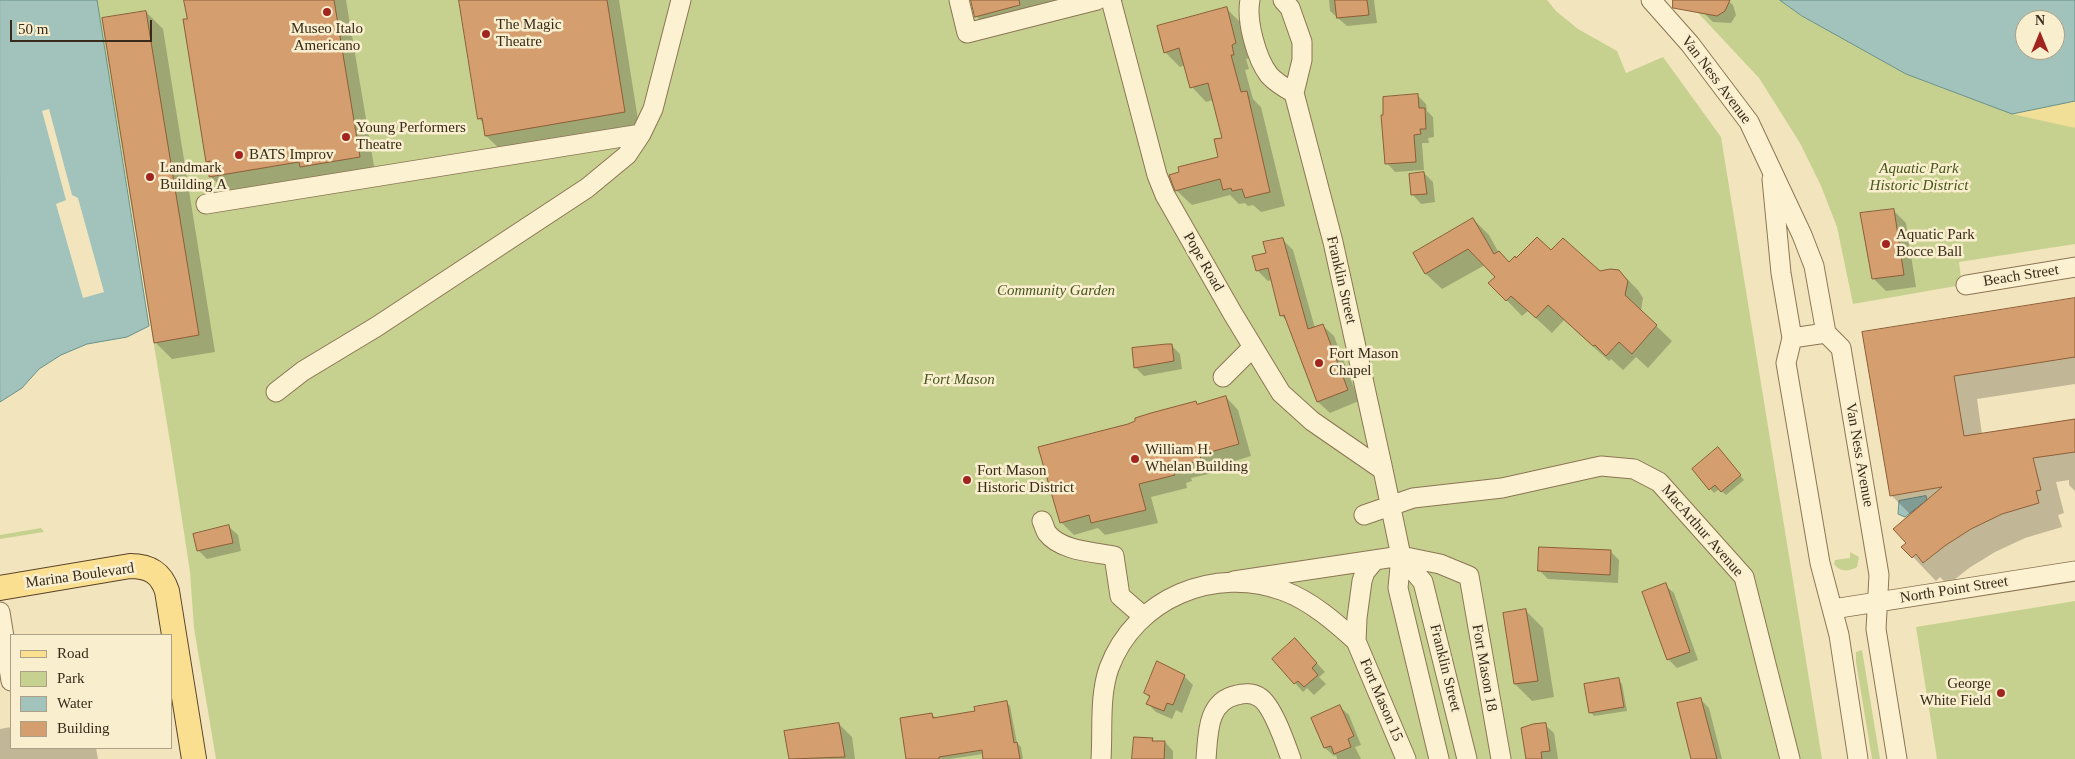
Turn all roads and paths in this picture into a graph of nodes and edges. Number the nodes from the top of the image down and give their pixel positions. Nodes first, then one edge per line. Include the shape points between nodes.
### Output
1 (681, 0) edge
2 (959, 0) edge
3 (1097, 0) edge
4 (1111, 0) edge
5 (1250, 0) edge
6 (1284, 0) edge
7 (1651, 0) edge
8 (1294, 93) junction
9 (641, 134) junction
10 (1771, 166) junction
11 (206, 204) dead end
12 (2075, 267) edge
13 (1966, 285) dead end
14 (1826, 333) junction
15 (1792, 338) junction
16 (1253, 347) junction
17 (1223, 377) dead end
18 (276, 392) dead end
19 (1383, 470) junction
20 (1390, 506) junction
21 (1364, 515) dead end
22 (1042, 521) dead end
23 (1402, 556) junction
24 (1375, 560) junction
25 (2075, 571) edge
26 (1234, 581) junction
27 (0, 588) edge
28 (1877, 602) junction
29 (1833, 609) junction
30 (0, 612) edge
31 (1143, 616) junction
32 (172, 634) edge
33 (172, 638) edge
34 (1356, 640) junction
35 (10, 675) edge
36 (176, 675) edge
37 (194, 759) edge
38 (1101, 759) edge
39 (1206, 759) edge
40 (1292, 759) edge
41 (1406, 759) edge
42 (1439, 759) edge
43 (1467, 759) edge
44 (1501, 759) edge
45 (1790, 759) edge
46 (1858, 759) edge
47 (1897, 759) edge

1 - 9 street via 653,109
2 - 3 street via 967,33
4 - 16 street, Pope Road via 1159,182
5 - 8 street via 1249,19 1261,63 1276,81
6 - 8 street, Franklin Street via 1302,42 1302,60
7 - 10 street, Van Ness Avenue via 1690,44 1749,122
8 - 19 street, Franklin Street via 1333,242
9 - 11 street
9 - 18 street via 627,154 588,188 303,371
10 - 14 street, Van Ness Avenue via 1814,266
10 - 15 street, Van Ness Avenue via 1780,273
12 - 13 street, Beach Street
14 - 15 street
14 - 28 street, Van Ness Avenue via 1841,348 1879,575
15 - 29 street, Van Ness Avenue via 1786,363 1820,563
16 - 17 street
16 - 19 street, Pope Road via 1281,393 1312,420
19 - 20 street, Franklin Street
20 - 21 street, MacArthur Avenue
20 - 23 street, Franklin Street
20 - 45 street, MacArthur Avenue via 1413,498 1502,488 1600,466 1634,469 1658,482 1744,576
22 - 31 street via 1046,532 1059,542 1075,549 1114,556 1120,596
23 - 24 street
23 - 42 street, Franklin Street via 1398,588
23 - 43 street, Franklin Street via 1423,582
23 - 44 street, Fort Mason 18 via 1440,564 1469,576
24 - 26 street
24 - 34 street via 1362,581
25 - 28 street, North Point Street
26 - 31 street via 1183,593
26 - 34 street via 1285,591 1320,612
27 - 32 main road, Marina Boulevard via 130,566 144,567 159,575 167,591
28 - 29 street, North Point Street
28 - 47 street, Van Ness Avenue via 1876,630
29 - 46 street, Van Ness Avenue
30 - 35 street
31 - 38 street via 1123,640 1106,681
33 - 36 main road, Marina Boulevard
34 - 41 street, Fort Mason 15
36 - 37 main road
39 - 40 street via 1209,726 1215,707 1228,697 1245,693 1260,697 1272,713

